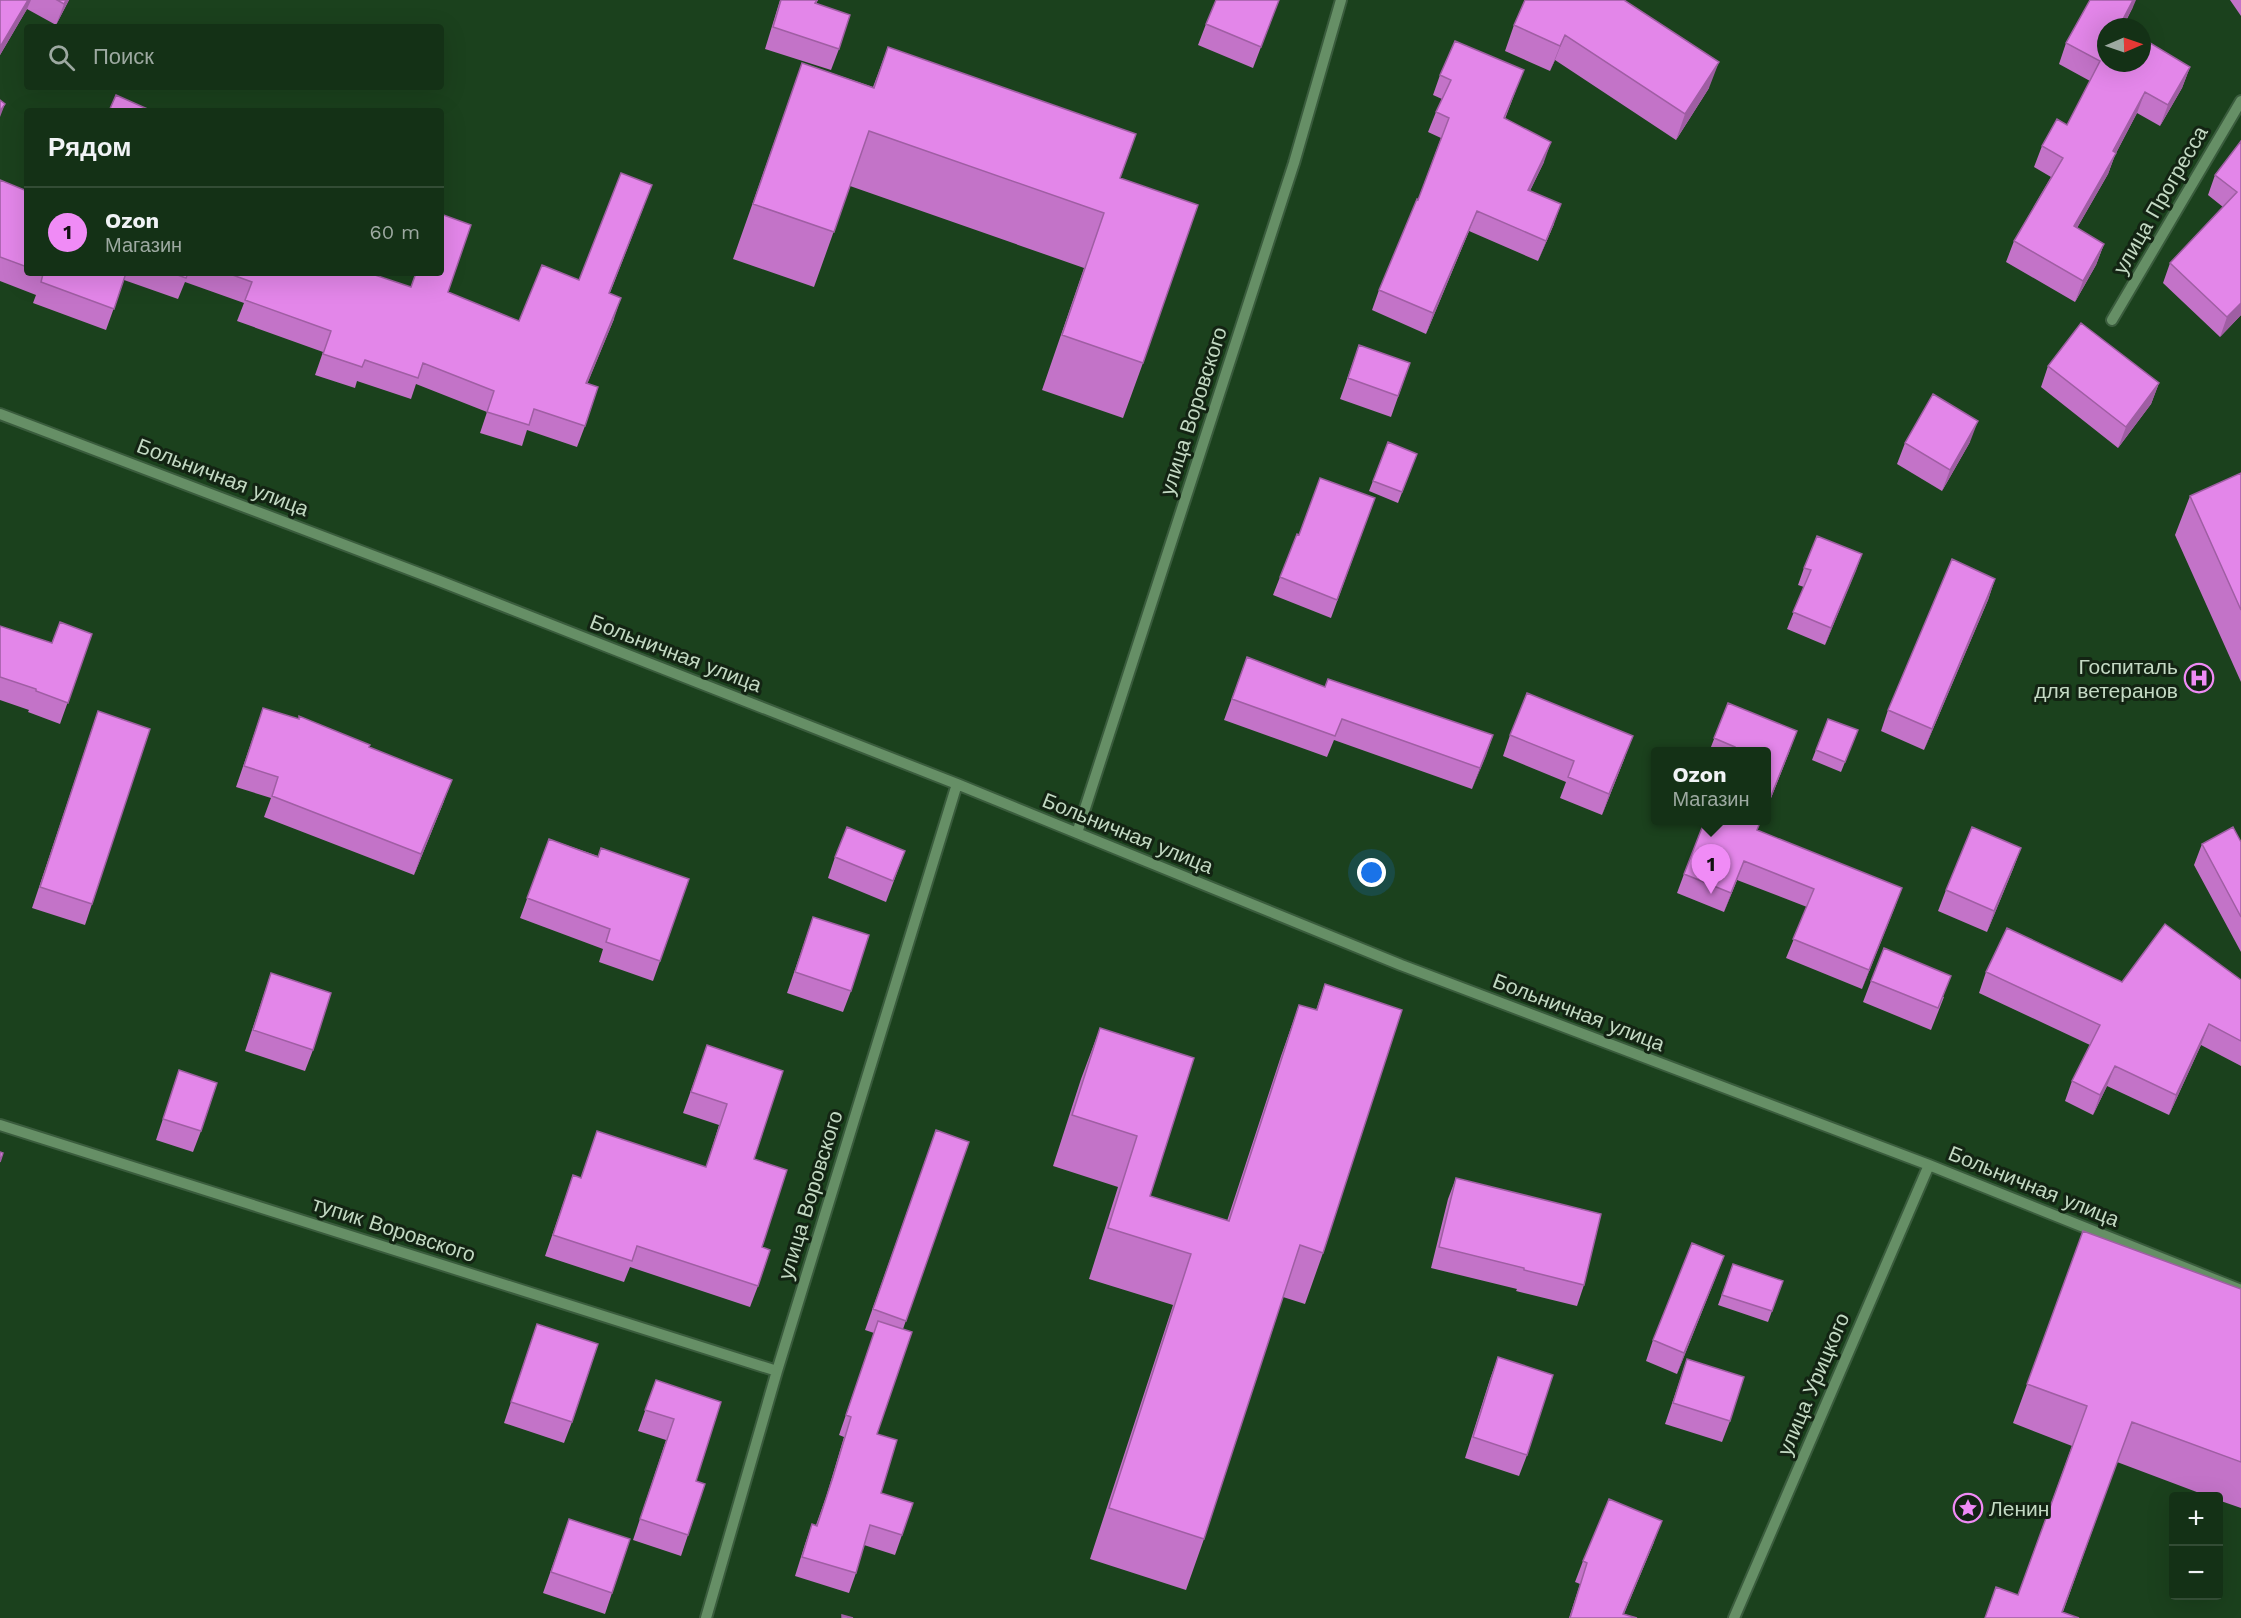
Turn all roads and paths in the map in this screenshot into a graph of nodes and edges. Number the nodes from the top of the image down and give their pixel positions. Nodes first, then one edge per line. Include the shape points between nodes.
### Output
1 (1341, 0) edge
2 (2241, 100) edge
3 (2112, 320) dead end
4 (0, 414) edge
5 (957, 784) junction
6 (1077, 833) junction
7 (0, 1125) edge
8 (1929, 1165) junction
9 (2241, 1290) edge
10 (777, 1371) junction
11 (706, 1618) edge
12 (1734, 1618) edge

1 - 6 street, улица Воровского via 1290,174
2 - 3 street, улица Прогресса
4 - 5 street, Больничная улица
5 - 6 street, Больничная улица
5 - 10 street, улица Воровского
6 - 8 street, Больничная улица via 1401,965
7 - 10 street, тупик Воровского
8 - 9 street, Больничная улица
8 - 12 street, улица Урицкого
10 - 11 street, улица Воровского

